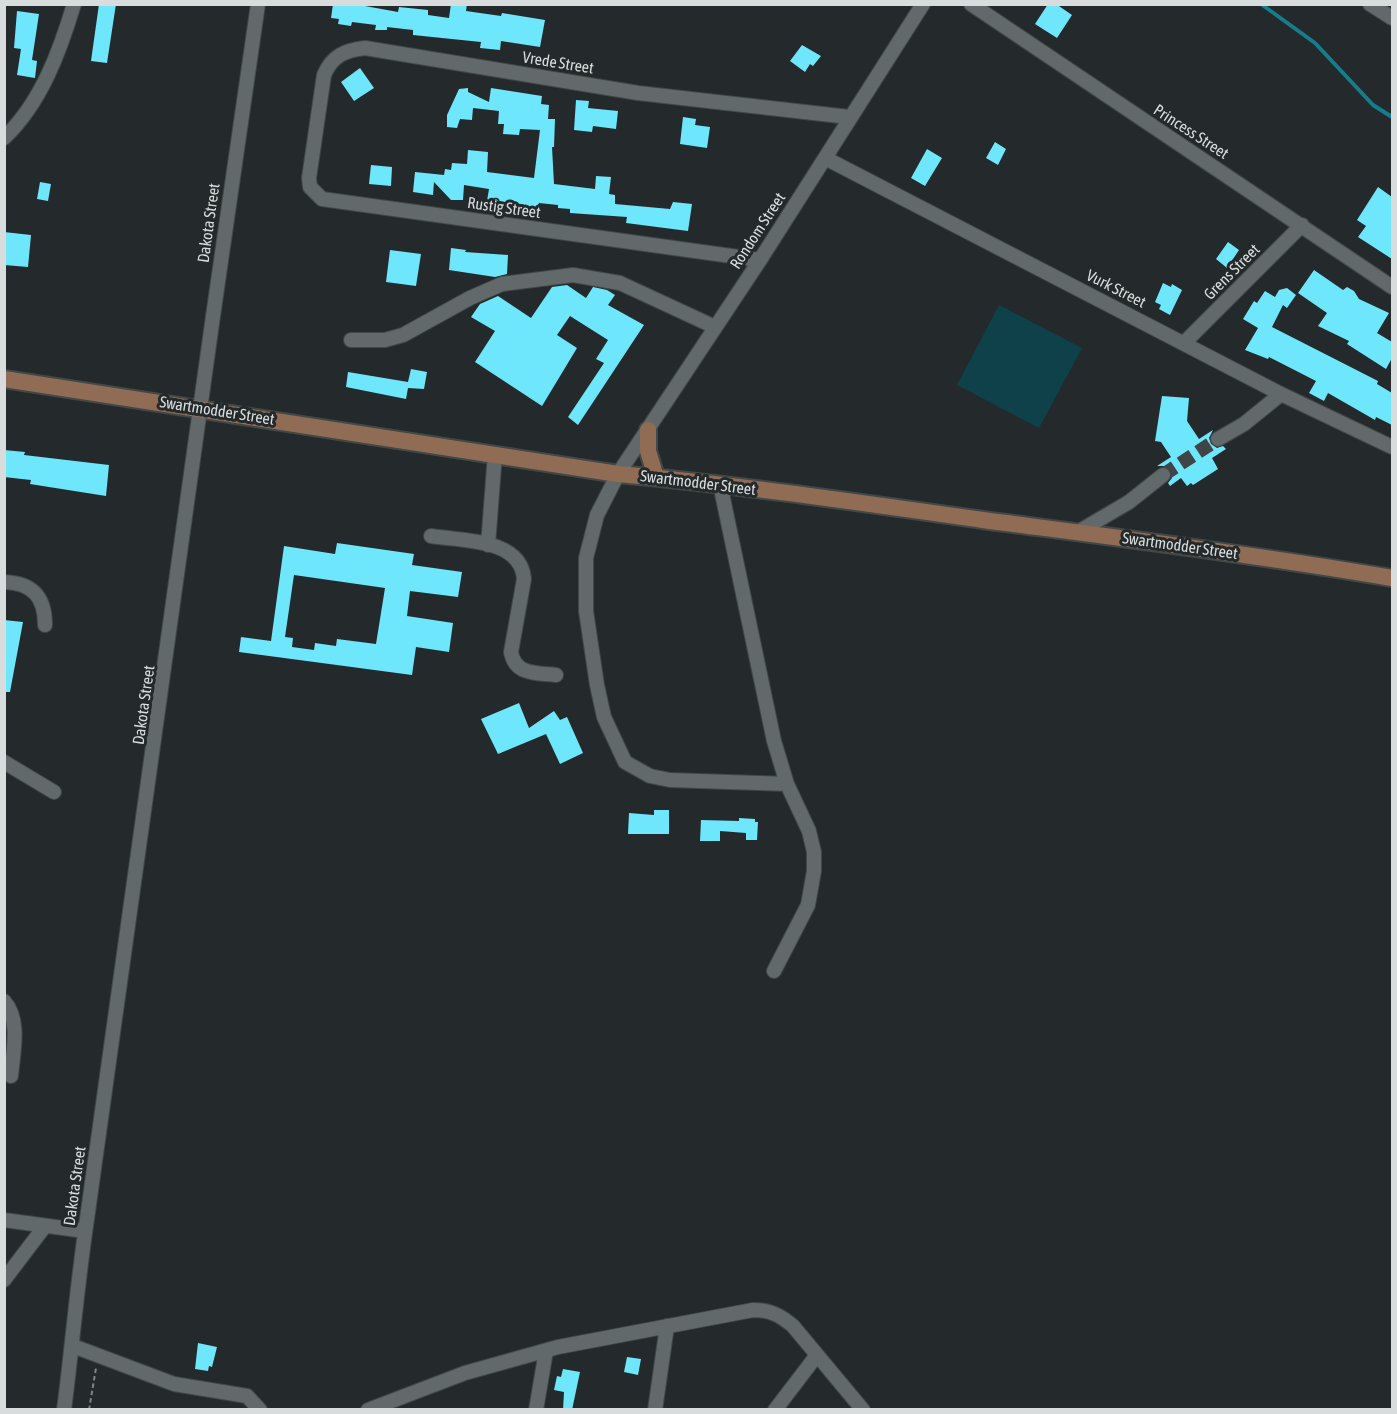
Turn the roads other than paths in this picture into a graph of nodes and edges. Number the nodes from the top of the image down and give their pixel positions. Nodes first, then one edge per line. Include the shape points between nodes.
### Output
1 (74, 4) edge
2 (258, 4) edge
3 (923, 4) edge
4 (971, 4) edge
5 (1370, 4) edge
6 (1392, 18) edge
7 (849, 117) junction
8 (317, 126) joint
9 (4, 138) edge
10 (825, 158) junction
11 (1302, 225) junction
12 (760, 261) junction
13 (1392, 287) edge
14 (715, 327) junction
15 (351, 340) dead end
16 (1185, 342) junction
17 (4, 379) edge
18 (1281, 394) junction
19 (198, 408) junction
20 (648, 430) junction
21 (1218, 439) tunnel mouth
22 (1392, 447) edge
23 (495, 454) junction
24 (618, 474) junction
25 (1163, 475) tunnel mouth
26 (656, 477) junction
27 (720, 484) junction
28 (1078, 532) junction
29 (431, 536) dead end
30 (488, 545) junction
31 (1392, 578) edge
32 (4, 582) edge
33 (45, 625) dead end
34 (556, 675) dead end
35 (4, 762) edge
36 (787, 784) junction
37 (54, 792) dead end
38 (774, 971) dead end
39 (4, 1001) edge
40 (11, 1076) dead end
41 (4, 1220) edge
42 (45, 1226) junction
43 (85, 1231) junction
44 (4, 1280) edge
45 (666, 1326) junction
46 (73, 1346) junction
47 (546, 1351) junction
48 (817, 1354) junction
49 (406, 1395) junction
50 (64, 1410) edge
51 (260, 1410) edge
52 (368, 1410) edge
53 (402, 1410) edge
54 (536, 1410) edge
55 (656, 1410) edge
56 (775, 1410) edge
57 (862, 1410) edge

1 - 9 street via 62,44 47,75 14,129
2 - 19 street, Dakota Street
3 - 7 street, Rondom Street
4 - 11 street, Princess Street
5 - 6 street
7 - 8 street, Vrede Street via 638,93 365,48 343,52 328,66
7 - 10 street, Rondom Street
8 - 12 street, Rustig Street via 309,178 310,187 322,199
10 - 12 street, Rondom Street
10 - 16 street, Vurk Street
11 - 13 street, Princess Street
11 - 16 street, Grens Street
12 - 14 street, Rondom Street
14 - 15 street via 620,283 573,275 502,284 404,335 386,340
14 - 20 street, Rondom Street
16 - 18 street, Vurk Street
17 - 19 main road, Swartmodder Street
18 - 21 street
18 - 22 street, Vurk Street
19 - 23 main road, Swartmodder Street
19 - 43 street, Dakota Street via 149,789
20 - 24 street, Rondom Street
20 - 26 main road via 648,451
23 - 24 main road, Swartmodder Street
23 - 30 street
24 - 26 main road, Swartmodder Street
24 - 36 street, Rondom Street via 597,515 584,584 597,685 618,752 634,770 650,776
25 - 28 street via 1129,502
26 - 27 main road, Swartmodder Street
27 - 28 main road, Swartmodder Street
27 - 36 street via 774,741
28 - 31 main road, Swartmodder Street
29 - 30 street
30 - 34 street via 512,553 523,569 512,659 521,670
32 - 33 street via 22,584 37,593
35 - 37 street
36 - 38 street via 808,831 814,871 808,905
39 - 40 street via 11,1010 15,1030
41 - 42 street
42 - 43 street
42 - 44 street
43 - 46 street, Dakota Street
45 - 47 street
45 - 48 street via 767,1310 793,1326
45 - 55 street
46 - 50 street, Dakota Street
46 - 51 street via 174,1384 247,1396
47 - 49 street via 465,1373
47 - 54 street
48 - 56 street
48 - 57 street
49 - 52 street
49 - 53 street

